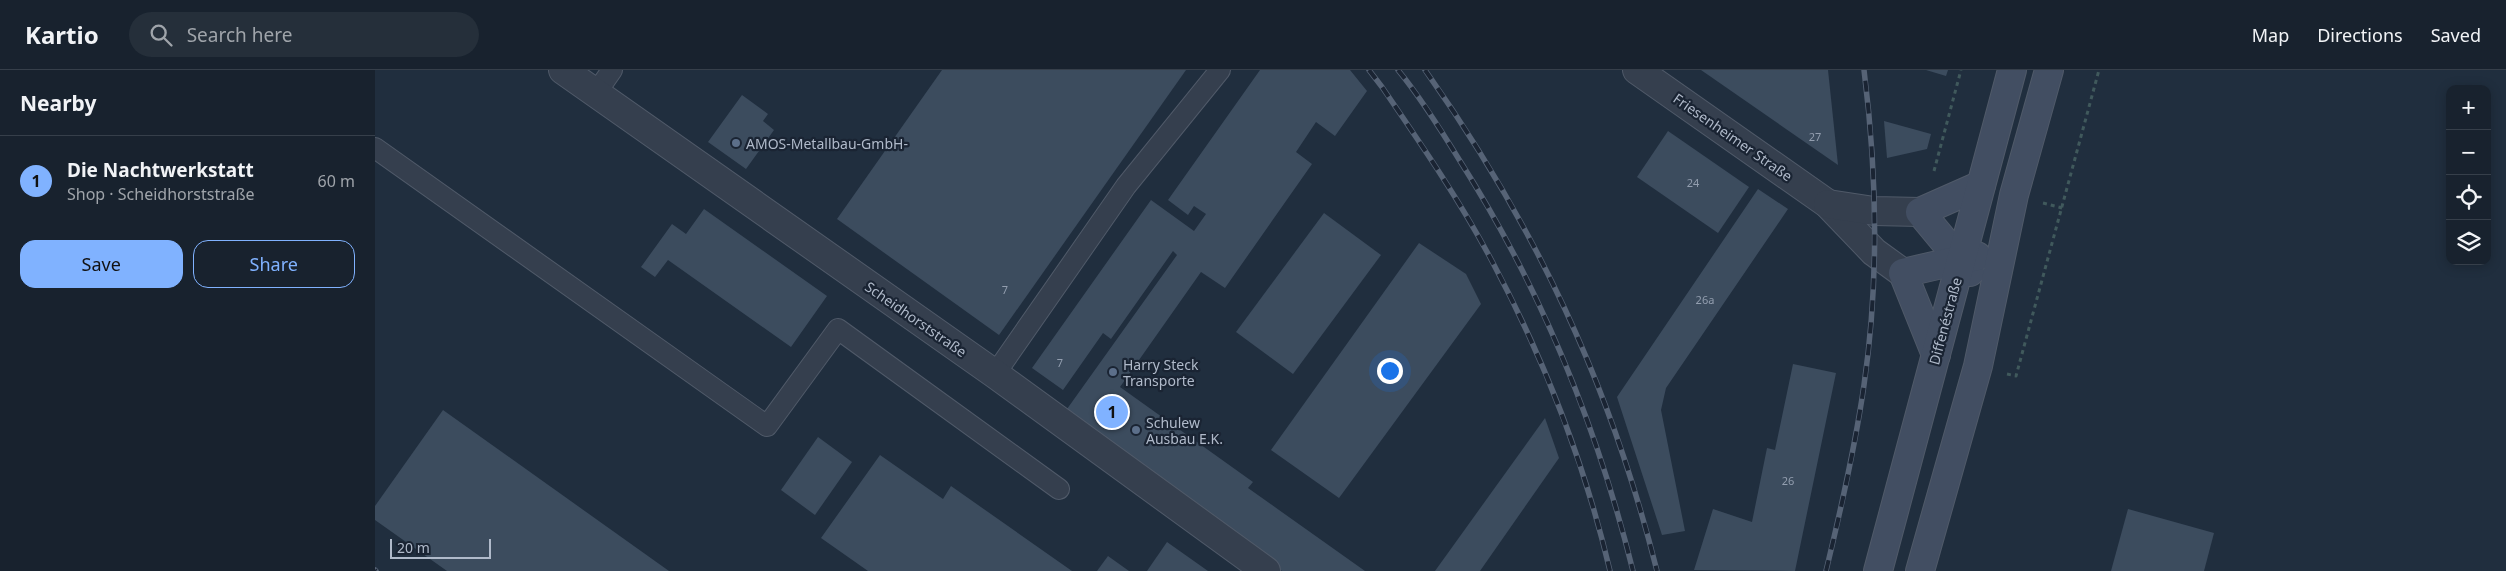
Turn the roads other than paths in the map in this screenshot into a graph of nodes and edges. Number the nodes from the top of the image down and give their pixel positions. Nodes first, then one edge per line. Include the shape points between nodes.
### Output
1 (563, 70) edge
2 (612, 70) edge
3 (1220, 70) edge
4 (1637, 70) edge
5 (2012, 70) edge
6 (2049, 70) edge
7 (596, 93) junction
8 (375, 148) edge
9 (1981, 185) junction
10 (1828, 204) junction
11 (1920, 212) junction
12 (2003, 248) junction
13 (1961, 261) junction
14 (1903, 273) junction
15 (1992, 301) junction
16 (1936, 355) junction
17 (995, 374) junction
18 (1059, 489) dead end
19 (1266, 571) edge
20 (1877, 571) edge
21 (1920, 571) edge

1 - 7 street, Scheidhorststraße
2 - 7 lane
3 - 17 lane via 1126,186
4 - 10 street, Friesenheimer Straße
5 - 9 main road, Diffenéstraße
6 - 12 main road via 2014,194
7 - 17 street, Scheidhorststraße
8 - 18 lane via 767,426 838,329
9 - 11 main road
9 - 13 main road, Diffenéstraße
10 - 11 street, Friesenheimer Straße via 1874,211
10 - 14 street, Friesenheimer Straße via 1874,252
11 - 13 main road
12 - 13 main road
12 - 15 main road
13 - 14 main road
13 - 15 main road
13 - 16 main road, Diffenéstraße
14 - 16 main road
15 - 21 main road via 1978,366
16 - 20 main road, Diffenéstraße
17 - 19 street, Scheidhorststraße

